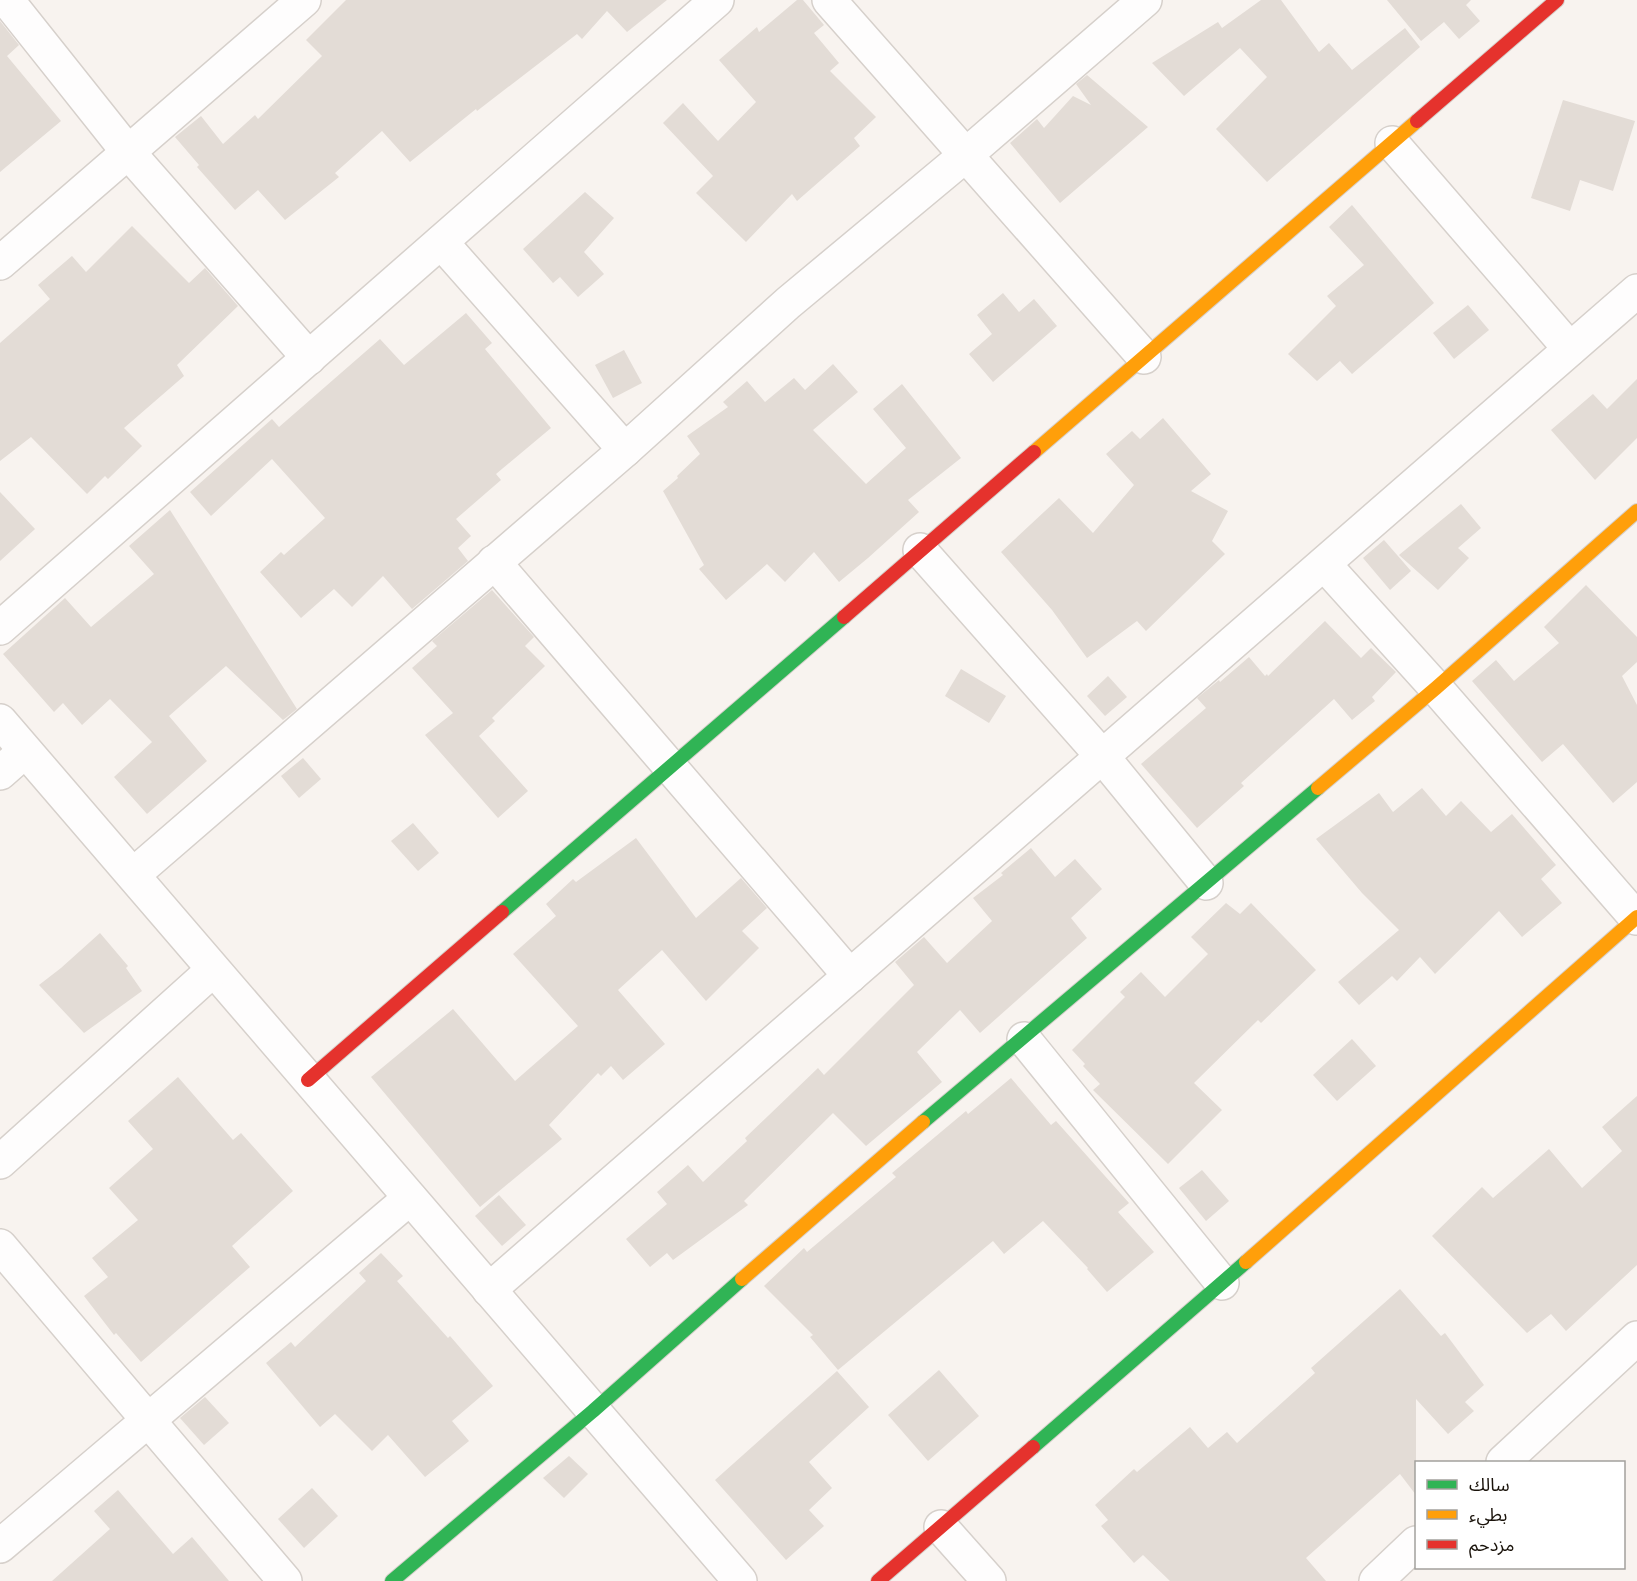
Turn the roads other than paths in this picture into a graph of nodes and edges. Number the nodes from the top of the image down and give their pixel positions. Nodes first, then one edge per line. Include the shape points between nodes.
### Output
1 (7, 0) edge
2 (304, 0) edge
3 (717, 0) edge
4 (829, 0) edge
5 (1145, 0) edge
6 (1557, 0) edge
7 (1392, 143) junction
8 (128, 152) junction
9 (967, 154) junction
10 (441, 242) junction
11 (0, 263) edge
12 (1637, 291) edge
13 (1570, 349) junction
14 (1144, 357) junction
15 (309, 358) junction
16 (625, 450) junction
17 (1637, 512) edge
18 (920, 550) junction
19 (495, 562) junction
20 (1324, 564) junction
21 (0, 628) edge
22 (1436, 688) junction
23 (0, 721) edge
24 (25, 751) junction
25 (1102, 756) junction
26 (669, 766) junction
27 (0, 773) edge
28 (133, 875) junction
29 (1206, 883) junction
30 (1636, 917) edge
31 (213, 970) junction
32 (850, 976) junction
33 (1024, 1039) junction
34 (308, 1080) junction
35 (0, 1162) edge
36 (410, 1198) junction
37 (0, 1246) edge
38 (1222, 1282) junction
39 (489, 1290) junction
40 (1637, 1338) edge
41 (593, 1412) junction
42 (149, 1421) junction
43 (1504, 1461) edge
44 (942, 1527) junction
45 (1415, 1544) edge
46 (0, 1546) edge
47 (285, 1581) edge
48 (392, 1581) edge
49 (740, 1581) edge
50 (878, 1581) edge
51 (989, 1581) edge
52 (1376, 1581) edge

1 - 8 street
2 - 8 street
3 - 10 street
4 - 9 street
5 - 9 street
6 - 7 street
7 - 13 street
7 - 14 street
8 - 11 street
8 - 15 street
9 - 14 street
9 - 16 street via 788,303
10 - 15 street
10 - 16 street
12 - 13 street
13 - 20 street
14 - 18 street
15 - 21 street
16 - 19 street
17 - 22 street
18 - 25 street
18 - 26 street
19 - 26 street
19 - 28 street
20 - 22 street
20 - 25 street
22 - 29 street
22 - 30 street
23 - 24 street
24 - 27 street
24 - 28 street
25 - 29 street
25 - 32 street
26 - 32 street
26 - 34 street
28 - 31 street
29 - 33 street
30 - 38 street
31 - 34 street
31 - 35 street
32 - 39 street
33 - 38 street
33 - 41 street via 810,1219
34 - 36 street
36 - 39 street
36 - 42 street
37 - 42 street
38 - 44 street
39 - 41 street
40 - 43 street
41 - 48 street
41 - 49 street
42 - 46 street
42 - 47 street
44 - 50 street
44 - 51 street
45 - 52 street

